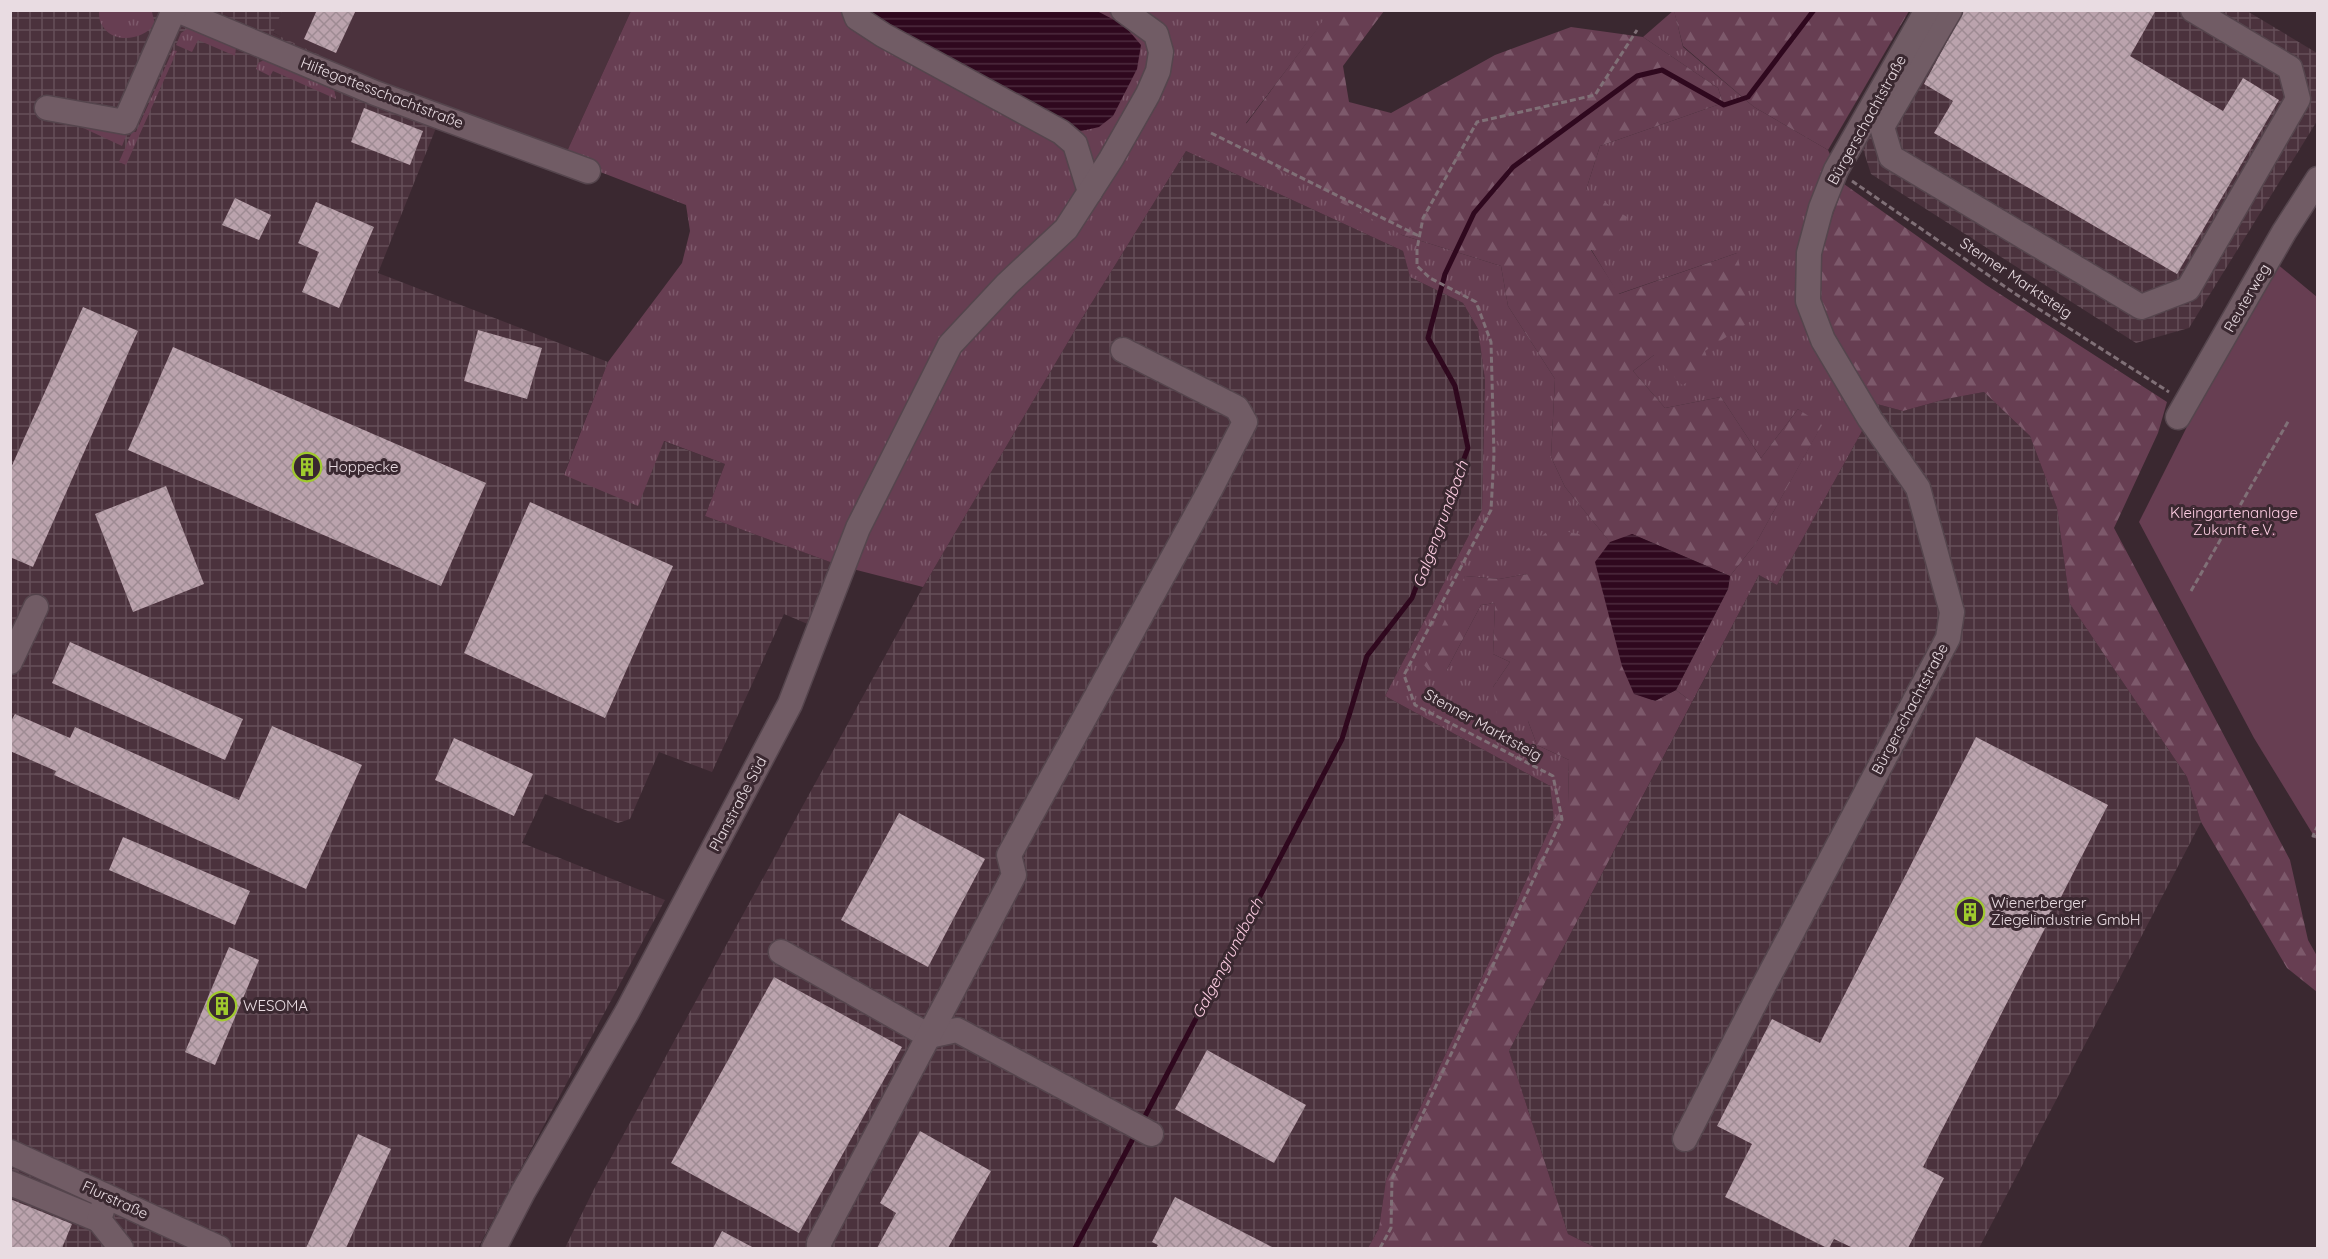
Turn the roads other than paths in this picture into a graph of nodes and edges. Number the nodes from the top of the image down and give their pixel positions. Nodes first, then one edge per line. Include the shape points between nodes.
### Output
1 (176, 10) edge
2 (854, 10) edge
3 (1123, 10) edge
4 (1928, 10) edge
5 (1950, 10) edge
6 (2193, 10) edge
7 (47, 108) dead end
8 (588, 171) dead end
9 (2318, 179) edge
10 (1090, 192) junction
11 (1123, 350) dead end
12 (2182, 410) road end
13 (36, 607) dead end
14 (10, 662) edge
15 (781, 952) dead end
16 (929, 1036) junction
17 (1151, 1134) dead end
18 (1685, 1139) dead end
19 (10, 1152) edge
20 (10, 1184) edge
21 (106, 1196) junction
22 (99, 1220) junction
23 (121, 1248) edge
24 (219, 1248) edge
25 (494, 1248) edge
26 (819, 1248) edge

1 - 7 street via 125,122
1 - 8 street, Hilfegottesschachtstraße via 375,93
2 - 10 street via 857,18 883,35 1061,132 1075,144
3 - 10 street, Planstraße Süd via 1156,34 1161,52 1158,71
4 - 18 street, Bürgerschachtstraße via 1836,170 1809,253 1808,301 1823,340 1870,419 1918,488 1952,612 1948,638
5 - 6 street, Bürgerschachtstraße via 1882,127 1891,157 2141,308 2188,289 2298,99 2289,68
9 - 12 street, Reuterweg
10 - 25 street, Planstraße Süd via 1066,229 950,345 858,528 790,704 627,1012
11 - 16 street via 1237,408 1245,422 1009,855 1014,875
13 - 14 street
15 - 16 street
16 - 17 street via 957,1030
16 - 26 street
19 - 21 street, Flurstraße
20 - 22 street
21 - 22 street
21 - 24 street, Flurstraße
22 - 23 street

